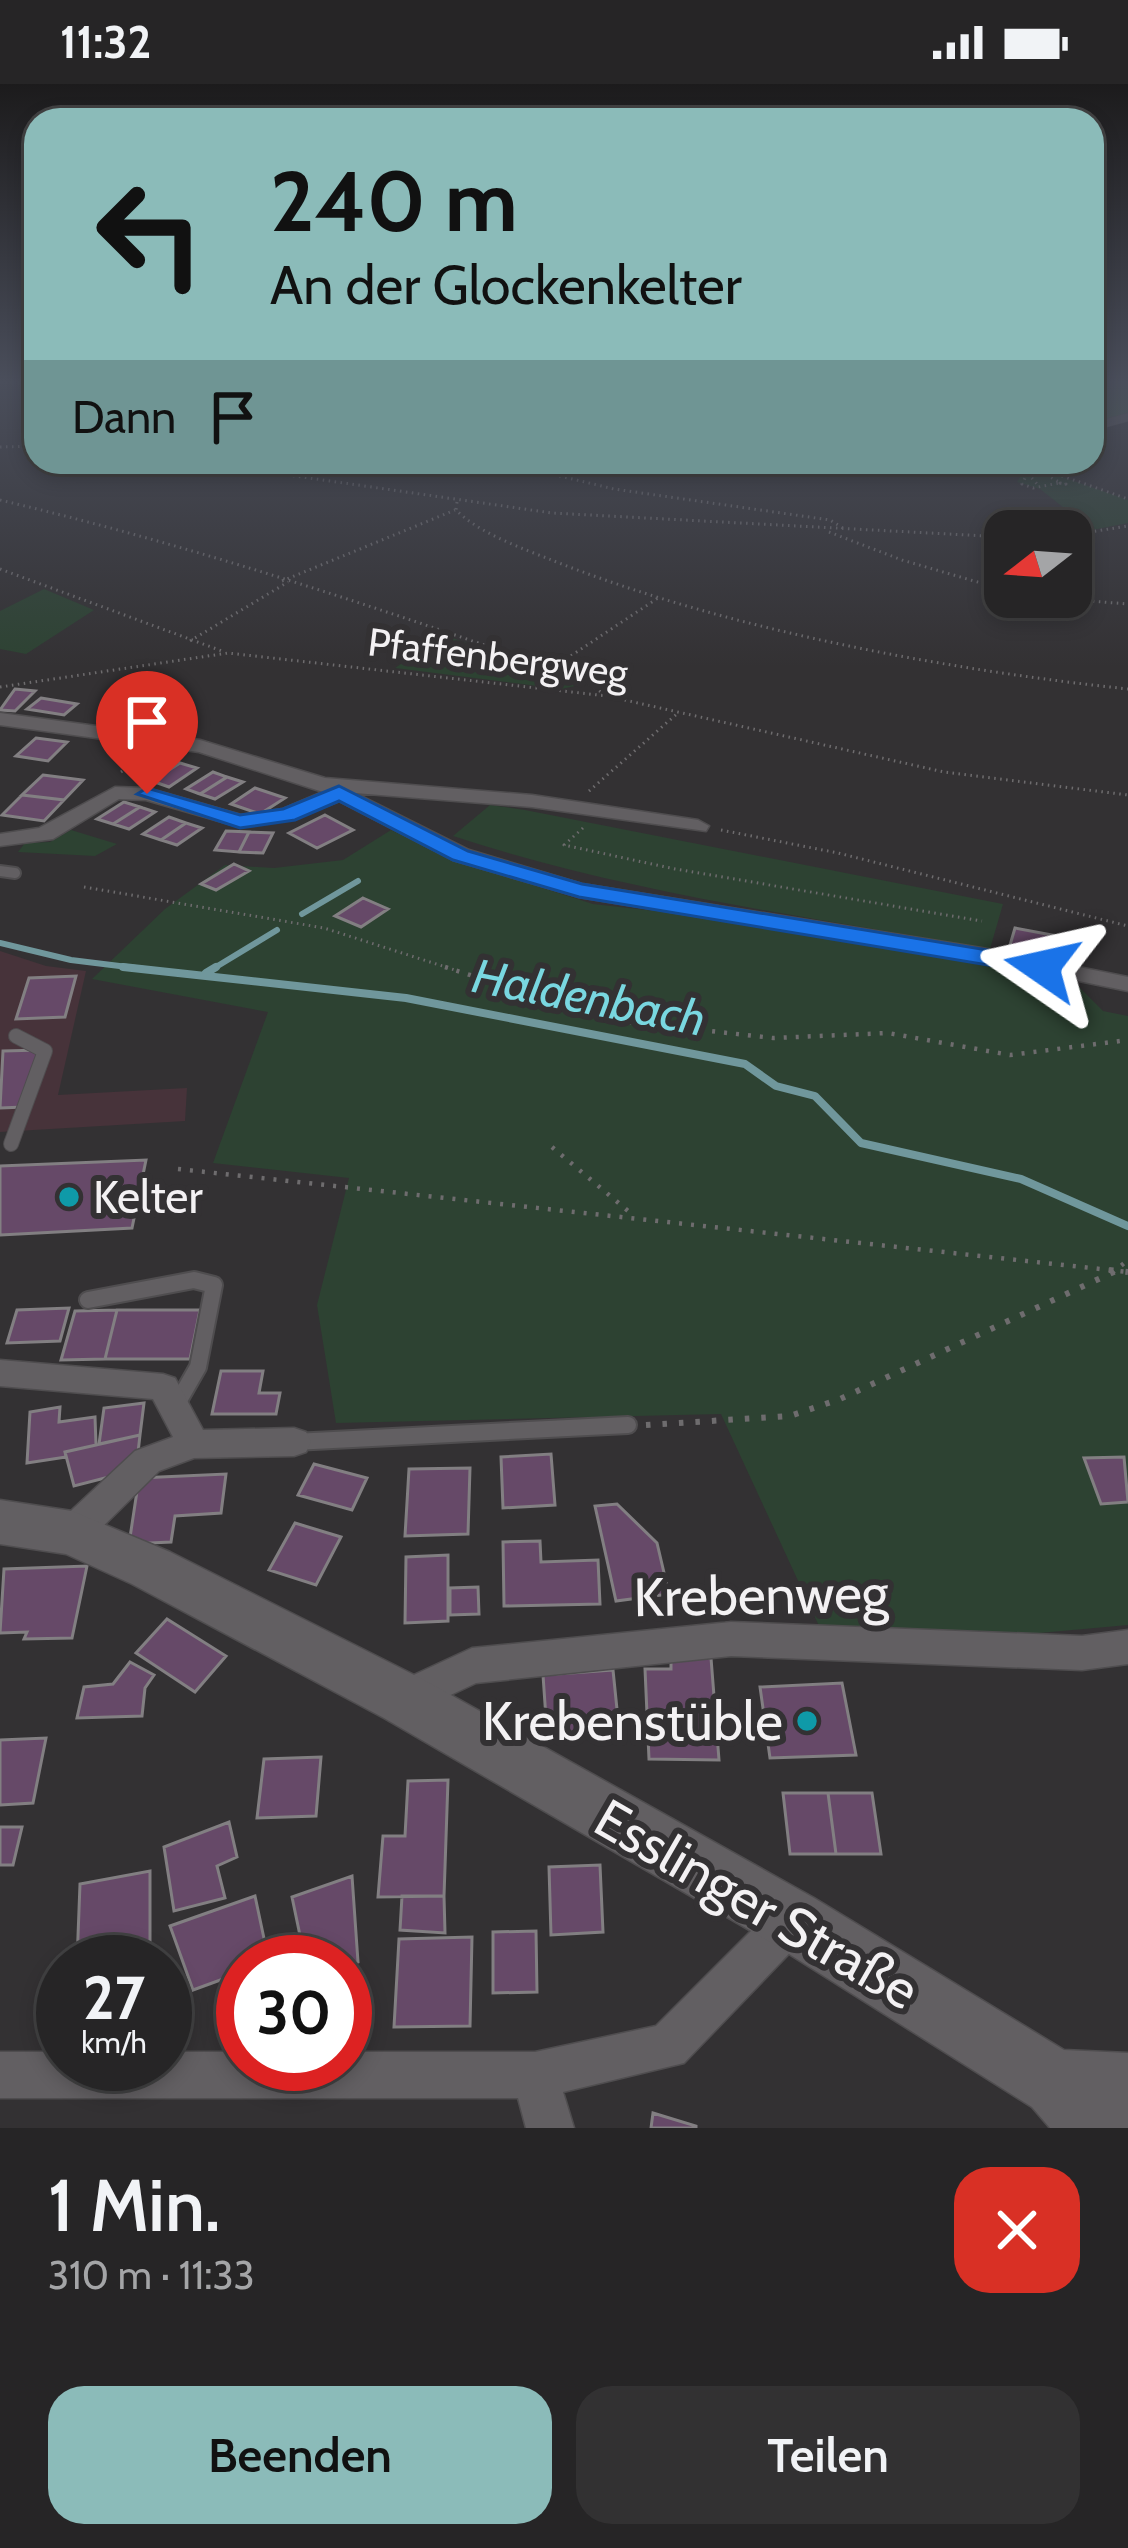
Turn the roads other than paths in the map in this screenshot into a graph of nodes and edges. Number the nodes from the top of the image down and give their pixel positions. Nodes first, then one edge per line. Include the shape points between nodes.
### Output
1 (0, 719) edge
2 (330, 788) junction
3 (698, 826) road end
4 (0, 840) edge
5 (0, 871) edge
6 (15, 873) dead end
7 (1128, 984) edge
8 (16, 1036) dead end
9 (11, 1144) dead end
10 (88, 1300) dead end
11 (0, 1373) edge
12 (174, 1409) junction
13 (628, 1425) road end
14 (294, 1442) joint
15 (193, 1444) junction
16 (0, 1522) edge
17 (72, 1533) junction
18 (1128, 1647) edge
19 (404, 1699) junction
20 (792, 1920) junction
21 (0, 2074) edge
22 (535, 2074) junction
23 (1128, 2087) edge
24 (1076, 2105) edge
25 (550, 2128) edge

1 - 2 street via 200,746
2 - 3 street via 352,783
2 - 4 street via 287,815 240,821 147,794 115,793 45,834
2 - 7 street via 460,855 579,890
5 - 6 lane
8 - 9 lane via 46,1051
10 - 12 lane via 194,1280 214,1286 198,1367
11 - 12 street via 163,1387
12 - 15 street
13 - 14 lane
14 - 15 street
15 - 17 street via 147,1461
16 - 17 main road, Esslinger Straße
17 - 19 main road, Esslinger Straße
18 - 19 street, Krebenweg via 731,1640 472,1666
19 - 20 main road, Esslinger Straße
20 - 22 street via 668,2047
20 - 24 main road, Esslinger Straße
21 - 22 street
22 - 25 street
23 - 24 main road, Esslinger Straße

